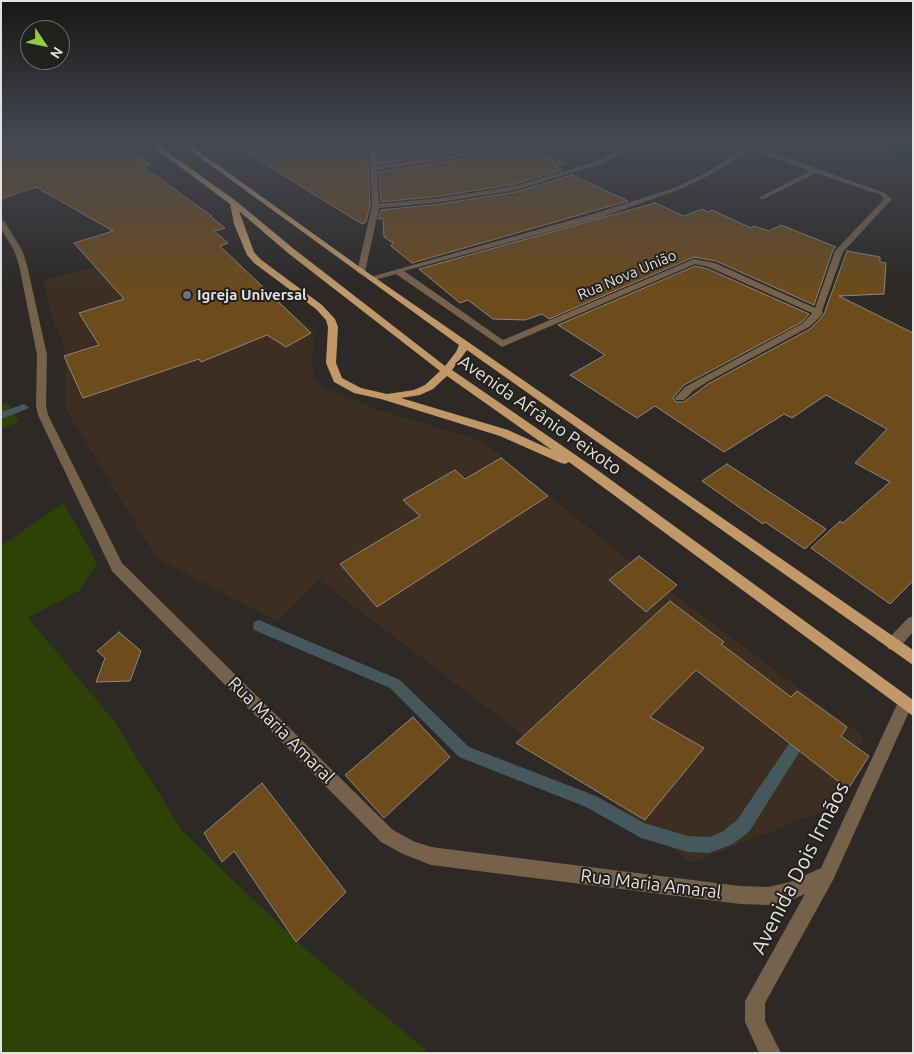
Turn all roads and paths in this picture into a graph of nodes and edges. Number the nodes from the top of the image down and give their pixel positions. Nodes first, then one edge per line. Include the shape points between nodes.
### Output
1 (218, 192) edge
2 (251, 192) edge
3 (375, 192) edge
4 (490, 192) edge
5 (667, 192) edge
6 (773, 192) edge
7 (875, 192) edge
8 (762, 198) dead end
9 (233, 203) junction
10 (376, 206) junction
11 (1, 222) edge
12 (398, 271) junction
13 (361, 272) junction
14 (371, 278) junction
15 (818, 314) junction
16 (464, 343) junction
17 (446, 371) junction
18 (383, 396) junction
19 (680, 398) dead end
20 (592, 472) junction
21 (913, 622) edge
22 (893, 644) junction
23 (913, 658) edge
24 (909, 706) edge
25 (827, 874) junction
26 (770, 1053) edge

1 - 9 main road, Avenida Afrânio Peixoto
2 - 13 main road, Avenida Afrânio Peixoto
3 - 10 street
4 - 10 street
5 - 12 street via 596,216
6 - 8 street
7 - 15 street via 888,197 887,201 839,251
9 - 17 main road, Avenida Afrânio Peixoto
9 - 18 main road via 250,253 330,319 333,327 331,362 338,380 358,392
10 - 13 street
11 - 25 street, Rua Maria Amaral via 24,265 42,355 43,415 117,566 387,836 432,856 740,895 768,896 791,892
12 - 14 street
12 - 15 street, Rua Nova União via 502,344 694,261 712,265
13 - 14 main road, Avenida Afrânio Peixoto
14 - 16 main road, Avenida Afrânio Peixoto
15 - 19 street via 806,325 702,380
16 - 17 main road
16 - 22 main road, Avenida Afrânio Peixoto
17 - 18 main road via 429,387 416,393
17 - 20 main road, Avenida Afrânio Peixoto
18 - 20 main road via 504,433
20 - 24 main road, Avenida Afrânio Peixoto
21 - 22 street
22 - 23 main road, Avenida Afrânio Peixoto
24 - 25 street, Avenida Dois Irmãos
25 - 26 street, Avenida Dois Irmãos via 755,1001 755,1022

